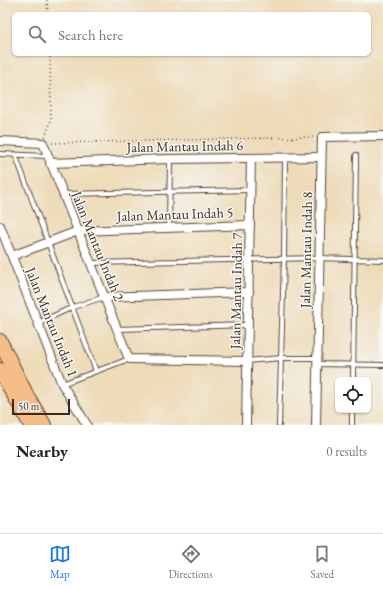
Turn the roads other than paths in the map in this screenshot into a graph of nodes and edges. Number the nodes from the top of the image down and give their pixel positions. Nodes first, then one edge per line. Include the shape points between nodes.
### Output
1 (383, 136) edge
2 (0, 141) edge
3 (0, 154) edge
4 (16, 154) junction
5 (356, 155) dead end
6 (320, 157) junction
7 (251, 158) junction
8 (285, 158) junction
9 (49, 159) junction
10 (170, 159) junction
11 (251, 190) junction
12 (170, 191) junction
13 (63, 194) junction
14 (250, 225) junction
15 (0, 226) edge
16 (170, 226) junction
17 (78, 231) junction
18 (48, 242) junction
19 (12, 256) junction
20 (318, 258) junction
21 (249, 259) junction
22 (284, 259) junction
23 (354, 259) junction
24 (383, 260) edge
25 (90, 263) junction
26 (249, 292) junction
27 (104, 297) junction
28 (72, 307) junction
29 (38, 323) junction
30 (248, 325) junction
31 (117, 329) junction
32 (0, 341) edge
33 (282, 358) junction
34 (129, 359) junction
35 (247, 361) junction
36 (317, 361) junction
37 (353, 365) junction
38 (383, 365) edge
39 (96, 371) junction
40 (353, 377) edge
41 (6, 380) edge
42 (62, 384) junction
43 (352, 413) edge
44 (30, 425) edge
45 (44, 425) edge
46 (87, 425) edge
47 (246, 425) edge
48 (279, 425) edge
49 (316, 425) edge
50 (352, 425) edge

1 - 6 street, Jalan Mantau Indah 8 via 322,137
2 - 9 street, Jalan Mantau Indah 2 via 43,143
3 - 4 lane
4 - 9 lane
4 - 18 lane
5 - 23 lane
6 - 8 street, Jalan Mantau Indah 6
6 - 20 street, Jalan Mantau Indah 8
7 - 8 street, Jalan Mantau Indah 6
7 - 10 street, Jalan Mantau Indah 6
7 - 11 street, Jalan Mantau Indah 7
8 - 22 lane
9 - 10 street, Jalan Mantau Indah 6
9 - 13 street, Jalan Mantau Indah 2
10 - 12 lane
11 - 12 lane
11 - 14 street, Jalan Mantau Indah 7
12 - 13 lane
12 - 16 lane
13 - 17 street, Jalan Mantau Indah 2
14 - 16 street, Jalan Mantau Indah 5
14 - 21 street, Jalan Mantau Indah 7
15 - 19 street, Jalan Mantau Indah 1
16 - 17 street, Jalan Mantau Indah 5
17 - 18 street, Jalan Mantau Indah 5
17 - 25 street, Jalan Mantau Indah 2
18 - 19 street, Jalan Mantau Indah 5
18 - 28 lane
19 - 29 street, Jalan Mantau Indah 1
20 - 22 lane
20 - 23 lane
20 - 36 street, Jalan Mantau Indah 8
21 - 22 lane
21 - 25 lane
21 - 26 street, Jalan Mantau Indah 7
22 - 33 lane
23 - 24 lane
23 - 37 lane
25 - 27 street, Jalan Mantau Indah 2
26 - 27 street
26 - 30 street, Jalan Mantau Indah 7
27 - 28 lane
27 - 31 street, Jalan Mantau Indah 2
28 - 29 lane
28 - 39 lane
29 - 42 street, Jalan Mantau Indah 1
30 - 31 lane
30 - 35 street, Jalan Mantau Indah 7
31 - 34 street, Jalan Mantau Indah 2
32 - 41 highway
33 - 35 lane
33 - 36 lane
33 - 48 lane
34 - 35 street
34 - 39 lane
35 - 47 street, Jalan Mantau Indah 7
36 - 37 lane
36 - 49 street, Jalan Mantau Indah 8
37 - 38 lane
37 - 40 lane
39 - 42 lane
41 - 44 highway
41 - 45 highway
42 - 46 street, Jalan Mantau Indah 1
43 - 50 lane

